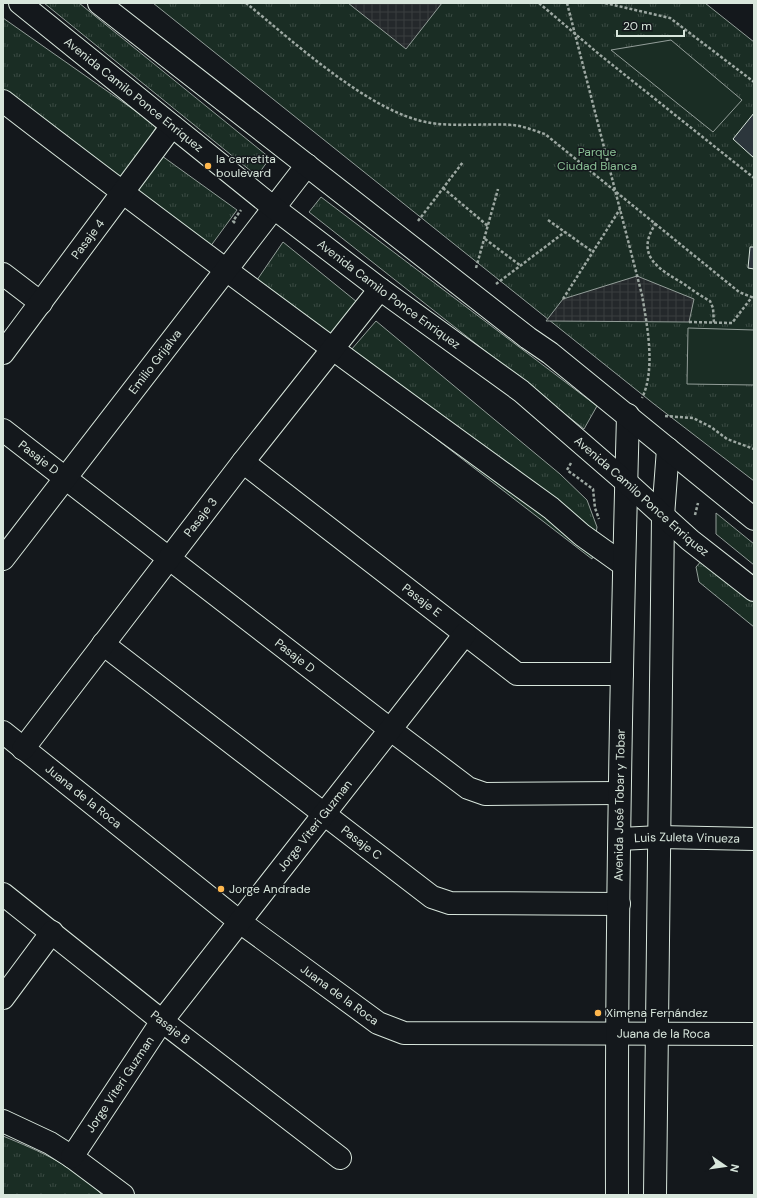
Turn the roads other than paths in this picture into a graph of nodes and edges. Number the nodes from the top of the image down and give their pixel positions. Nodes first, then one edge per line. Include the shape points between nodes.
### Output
1 (20, 3) edge
2 (99, 3) edge
3 (3, 101) edge
4 (172, 126) junction
5 (307, 165) junction
6 (122, 192) junction
7 (274, 208) junction
8 (226, 270) junction
9 (3, 274) edge
10 (380, 289) junction
11 (41, 302) junction
12 (332, 349) junction
13 (3, 353) edge
14 (628, 415) junction
15 (3, 430) edge
16 (668, 450) junction
17 (243, 462) junction
18 (64, 479) junction
19 (626, 482) junction
20 (664, 516) junction
21 (754, 519) edge
22 (3, 559) edge
23 (169, 559) junction
24 (624, 565) junction
25 (754, 590) edge
26 (465, 634) junction
27 (103, 644) junction
28 (622, 674) junction
29 (391, 730) junction
30 (3, 732) edge
31 (23, 749) junction
32 (619, 793) junction
33 (324, 816) junction
34 (660, 837) junction
35 (620, 839) junction
36 (754, 839) edge
37 (3, 894) edge
38 (619, 904) junction
39 (240, 922) junction
40 (52, 932) junction
41 (3, 998) edge
42 (162, 1021) junction
43 (658, 1033) junction
44 (616, 1034) junction
45 (754, 1034) edge
46 (3, 1121) edge
47 (72, 1157) junction
48 (340, 1158) dead end
49 (123, 1195) edge
50 (617, 1195) edge
51 (655, 1195) edge

1 - 4 street, Avenida Camilo Ponce Enriquez
2 - 5 street
3 - 6 street
4 - 6 street, Pasaje 4
4 - 7 street, Avenida Camilo Ponce Enriquez
5 - 7 street, Emilio Grijalva
5 - 14 street
6 - 8 street
6 - 11 street, Pasaje 4
7 - 8 street, Emilio Grijalva
7 - 10 street, Avenida Camilo Ponce Enriquez
8 - 12 street
8 - 18 street, Emilio Grijalva
9 - 11 street
10 - 12 street, Pasaje 3
10 - 19 street, Avenida Camilo Ponce Enriquez via 521,391
11 - 13 street, Pasaje 4
12 - 17 street, Pasaje 3
12 - 24 street via 551,508 582,535
14 - 16 street
14 - 19 street, Avenida José Tobar y Tobar
15 - 18 street, Pasaje D
16 - 20 street
16 - 21 street
17 - 23 street, Pasaje 3
17 - 26 street, Pasaje E
18 - 22 street, Emilio Grijalva
18 - 23 street, Pasaje D
19 - 20 street, Avenida Camilo Ponce Enriquez
19 - 24 street, Avenida José Tobar y Tobar
20 - 25 street, Avenida Camilo Ponce Enriquez via 690,540
20 - 34 street
23 - 27 street, Pasaje 3
23 - 29 street, Pasaje D
24 - 28 street, Avenida José Tobar y Tobar
26 - 28 street, Pasaje E via 516,674
26 - 29 street, Jorge Viteri Guzman
27 - 31 street, Pasaje 3
27 - 33 street, Pasaje C
28 - 32 street, Avenida José Tobar y Tobar
29 - 32 street, Pasaje D via 468,788 485,794
29 - 33 street, Jorge Viteri Guzman
30 - 31 street, Juana de la Roca
31 - 39 street, Juana de la Roca
32 - 35 street, Avenida José Tobar y Tobar
33 - 38 street, Pasaje C via 432,897 450,903
33 - 39 street, Jorge Viteri Guzman
34 - 35 street, Luis Zuleta Vinueza
34 - 36 street, Luis Zuleta Vinueza
34 - 43 street
35 - 38 street, Avenida José Tobar y Tobar
37 - 40 street, Pasaje B
38 - 44 street, Avenida José Tobar y Tobar
39 - 42 street, Jorge Viteri Guzman
39 - 44 street, Juana de la Roca via 378,1023 404,1034
40 - 41 street
40 - 42 street, Pasaje B
42 - 47 street, Jorge Viteri Guzman
42 - 48 street, Pasaje B
43 - 44 street, Juana de la Roca
43 - 45 street, Juana de la Roca
43 - 51 street
44 - 50 street, Avenida José Tobar y Tobar
46 - 47 street via 50,1143
47 - 49 street

